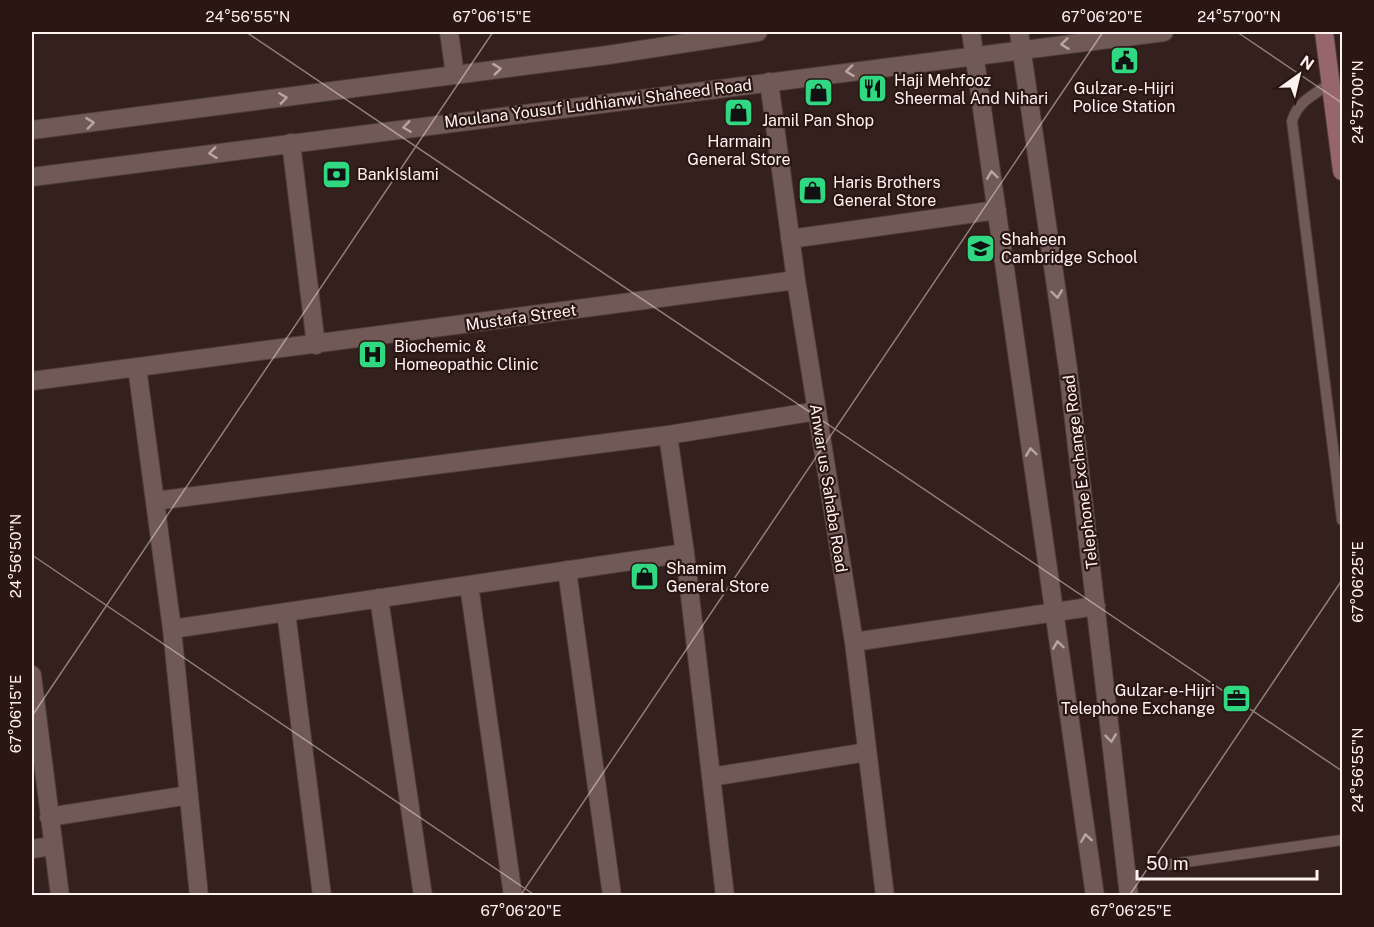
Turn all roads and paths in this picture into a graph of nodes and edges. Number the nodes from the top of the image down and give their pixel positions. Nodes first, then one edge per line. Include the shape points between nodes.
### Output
1 (449, 32) edge
2 (758, 32) edge
3 (971, 32) edge
4 (1164, 32) edge
5 (1324, 32) edge
6 (728, 34) edge
7 (1021, 40) edge
8 (975, 55) junction
9 (455, 75) junction
10 (769, 82) junction
11 (1331, 83) junction
12 (32, 130) edge
13 (291, 143) junction
14 (1342, 171) edge
15 (32, 177) edge
16 (997, 210) junction
17 (790, 239) junction
18 (796, 280) junction
19 (316, 345) junction
20 (137, 367) junction
21 (32, 381) edge
22 (817, 411) junction
23 (668, 435) junction
24 (155, 501) junction
25 (1342, 520) edge
26 (685, 553) junction
27 (567, 570) junction
28 (469, 585) junction
29 (379, 598) junction
30 (1095, 606) junction
31 (1053, 611) junction
32 (286, 612) junction
33 (172, 629) junction
34 (854, 642) junction
35 (32, 675) edge
36 (35, 737) edge
37 (867, 752) junction
38 (711, 777) junction
39 (189, 795) junction
40 (49, 817) junction
41 (1342, 840) edge
42 (53, 846) junction
43 (32, 849) edge
44 (1165, 865) dead end
45 (60, 896) edge
46 (200, 896) edge
47 (322, 896) edge
48 (423, 896) edge
49 (513, 896) edge
50 (612, 896) edge
51 (725, 896) edge
52 (885, 896) edge
53 (1095, 896) edge
54 (1129, 896) edge

1 - 9 street
2 - 6 street
3 - 8 street
4 -> 7 street, Moulana Yousuf Ludhianwi Shaheed Road
5 - 11 main road
9 -> 6 street
7 - 8 street, Moulana Yousuf Ludhianwi Shaheed Road
7 -> 30 street, Telephone Exchange Road via 1068,369
8 -> 10 street, Moulana Yousuf Ludhianwi Shaheed Road
16 -> 8 street
12 -> 9 street
10 -> 13 street, Moulana Yousuf Ludhianwi Shaheed Road
10 - 17 street, Anwar us Sahaba Road
11 - 14 main road
11 - 25 lane via 1303,102 1292,121
13 -> 15 street, Moulana Yousuf Ludhianwi Shaheed Road
13 - 19 street
16 - 17 street
31 -> 16 street
17 - 18 street, Anwar us Sahaba Road
18 - 19 street, Mustafa Street
18 - 22 street, Anwar us Sahaba Road
19 - 20 street, Mustafa Street
20 - 21 street, Mustafa Street
20 - 24 street
22 - 23 street
22 - 34 street, Anwar us Sahaba Road
23 - 24 street
23 - 26 street
24 - 33 street
26 - 27 street
26 - 38 street
27 - 28 street
27 - 50 street
28 - 29 street
28 - 49 street
29 - 32 street
29 - 48 street
30 - 31 street
30 -> 54 street, Telephone Exchange Road
31 - 34 street
53 -> 31 street
32 - 33 street
32 - 47 street
33 - 39 street
34 - 37 street, Anwar us Sahaba Road
35 - 36 street
36 - 40 street
37 - 38 street
37 - 52 street, Anwar us Sahaba Road
38 - 51 street
39 - 40 street
39 - 46 street
40 - 42 street
41 - 44 lane
42 - 43 street
42 - 45 street

